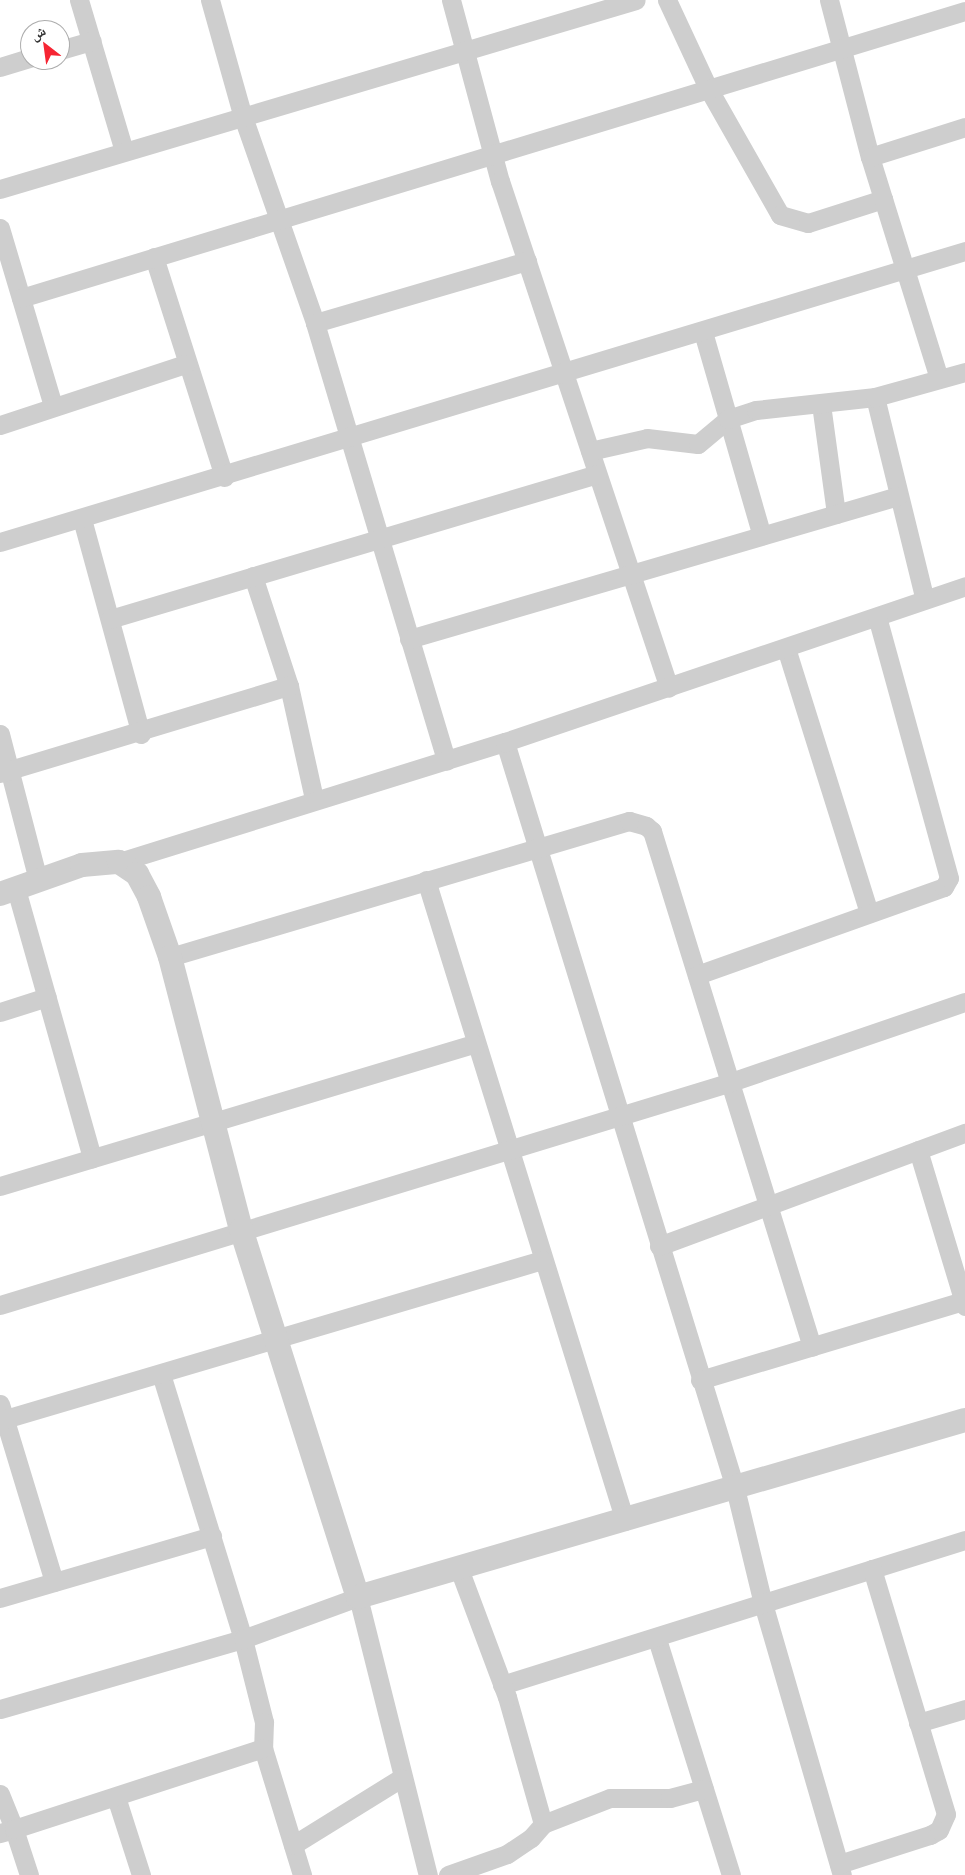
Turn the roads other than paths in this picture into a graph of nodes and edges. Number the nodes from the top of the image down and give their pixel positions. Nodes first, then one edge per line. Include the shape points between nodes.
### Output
1 (79, 0) edge
2 (210, 0) edge
3 (451, 0) edge
4 (636, 0) edge
5 (667, 0) edge
6 (828, 0) edge
7 (965, 11) edge
8 (92, 41) junction
9 (843, 46) junction
10 (70, 47) edge
11 (465, 52) junction
12 (20, 61) edge
13 (0, 66) edge
14 (708, 88) junction
15 (242, 114) junction
16 (965, 127) edge
17 (124, 151) junction
18 (494, 157) junction
19 (870, 157) junction
20 (0, 189) edge
21 (883, 199) junction
22 (282, 219) junction
23 (0, 228) edge
24 (965, 251) edge
25 (154, 257) junction
26 (527, 261) junction
27 (905, 270) junction
28 (21, 298) junction
29 (315, 324) junction
30 (703, 332) junction
31 (185, 364) junction
32 (965, 372) edge
33 (564, 374) junction
34 (939, 378) junction
35 (875, 397) junction
36 (820, 404) junction
37 (53, 406) junction
38 (728, 420) junction
39 (0, 424) edge
40 (348, 439) junction
41 (590, 451) junction
42 (598, 474) junction
43 (224, 477) junction
44 (898, 496) junction
45 (836, 514) junction
46 (82, 519) junction
47 (762, 536) junction
48 (380, 541) junction
49 (0, 542) edge
50 (253, 576) junction
51 (632, 576) junction
52 (965, 586) edge
53 (924, 597) junction
54 (877, 617) junction
55 (110, 619) junction
56 (409, 639) junction
57 (786, 648) junction
58 (289, 686) junction
59 (669, 688) junction
60 (0, 734) edge
61 (141, 734) junction
62 (505, 742) junction
63 (446, 761) junction
64 (5, 772) edge
65 (314, 799) junction
66 (536, 847) junction
67 (119, 862) junction
68 (38, 880) junction
69 (426, 880) junction
70 (8, 891) edge
71 (869, 913) junction
72 (170, 957) junction
73 (697, 975) junction
74 (47, 997) junction
75 (965, 1002) edge
76 (0, 1012) edge
77 (474, 1044) junction
78 (731, 1082) junction
79 (620, 1113) junction
80 (211, 1123) junction
81 (965, 1133) edge
82 (508, 1148) junction
83 (918, 1150) junction
84 (92, 1158) junction
85 (0, 1186) edge
86 (768, 1206) junction
87 (241, 1230) junction
88 (659, 1246) junction
89 (542, 1260) junction
90 (0, 1304) edge
91 (964, 1304) edge
92 (280, 1341) junction
93 (812, 1347) junction
94 (161, 1374) junction
95 (700, 1380) junction
96 (2, 1412) edge
97 (965, 1420) edge
98 (7, 1450) edge
99 (735, 1488) junction
100 (625, 1521) junction
101 (212, 1536) junction
102 (965, 1540) edge
103 (458, 1566) junction
104 (872, 1569) junction
105 (54, 1582) junction
106 (358, 1597) junction
107 (0, 1598) edge
108 (762, 1600) junction
109 (243, 1639) junction
110 (657, 1639) junction
111 (502, 1685) junction
112 (0, 1709) edge
113 (965, 1709) edge
114 (918, 1723) junction
115 (264, 1748) junction
116 (401, 1778) junction
117 (704, 1790) junction
118 (0, 1794) edge
119 (116, 1797) junction
120 (543, 1824) junction
121 (7, 1831) edge
122 (293, 1845) junction
123 (840, 1870) edge
124 (29, 1875) edge
125 (141, 1875) edge
126 (302, 1875) edge
127 (428, 1875) edge
128 (448, 1875) edge
129 (731, 1875) edge

1 - 8 street
2 - 15 street
3 - 11 street
4 - 11 street
5 - 14 street
6 - 9 street
7 - 9 street
8 - 10 street
8 - 17 street
9 - 14 street
9 - 19 street
11 - 15 street
11 - 18 street
12 - 13 street
14 - 18 street
14 - 21 street via 780,215 808,223
15 - 17 street
15 - 22 street
16 - 19 street
17 - 20 street
18 - 22 street
18 - 26 street
19 - 21 street
21 - 27 street
22 - 25 street
22 - 29 street
23 - 28 street
24 - 27 street
25 - 28 street
25 - 31 street
26 - 29 street
26 - 33 street
27 - 30 street
27 - 34 street
28 - 37 street
29 - 40 street
30 - 33 street
30 - 38 street
31 - 37 street
31 - 43 street
32 - 34 street
33 - 40 street
33 - 41 street
34 - 35 street
35 - 36 street
35 - 44 street
36 - 38 street via 756,410
36 - 45 street
37 - 39 street
38 - 41 street via 698,444 647,438
38 - 47 street
40 - 43 street
40 - 48 street
41 - 42 street
42 - 48 street
42 - 51 street
43 - 46 street
44 - 45 street
44 - 53 street
45 - 47 street
46 - 49 street
46 - 55 street
47 - 51 street
48 - 50 street
48 - 56 street
50 - 55 street
50 - 58 street
51 - 56 street
51 - 59 street
52 - 53 street
53 - 54 street
54 - 57 street
54 - 71 street via 949,878 944,887
55 - 61 street
56 - 63 street
57 - 59 street
57 - 71 street
58 - 61 street
58 - 65 street
59 - 62 street
60 - 64 street
61 - 64 street
62 - 63 street
62 - 66 street
63 - 65 street
64 - 68 street
65 - 67 street
66 - 69 street
66 - 73 street via 629,821 646,826 652,831
66 - 79 street
67 - 68 street via 82,865
67 - 72 street via 138,874 160,921
68 - 70 street
69 - 72 street
69 - 77 street
70 - 74 street
71 - 73 street
72 - 80 street
73 - 78 street
74 - 76 street
74 - 84 street
75 - 78 street
77 - 80 street
77 - 82 street
78 - 79 street
78 - 86 street
79 - 82 street
79 - 88 street
80 - 84 street
80 - 87 street
81 - 83 street
82 - 87 street
82 - 89 street
83 - 86 street
83 - 91 street
84 - 85 street
86 - 88 street
86 - 93 street
87 - 90 street
87 - 92 street
88 - 95 street
89 - 92 street
89 - 100 street
91 - 93 street
92 - 94 street
92 - 106 street
93 - 95 street
94 - 96 street
94 - 101 street
95 - 99 street
96 - 98 street
97 - 99 street
98 - 105 street
99 - 100 street
99 - 108 street
100 - 103 street
101 - 105 street
101 - 109 street
102 - 104 street
103 - 106 street
103 - 111 street
104 - 108 street
104 - 114 street
105 - 107 street
106 - 109 street
106 - 116 street
108 - 110 street
108 - 123 street
109 - 112 street
109 - 115 street via 264,1722
110 - 111 street
110 - 117 street
111 - 120 street
113 - 114 street
114 - 123 street via 946,1814 944,1823 930,1835
115 - 119 street
115 - 122 street
116 - 122 street
116 - 127 street
117 - 120 street via 670,1798 610,1798
117 - 129 street
118 - 121 street
119 - 121 street
119 - 125 street
120 - 128 street via 531,1838 507,1854
121 - 124 street
122 - 126 street

